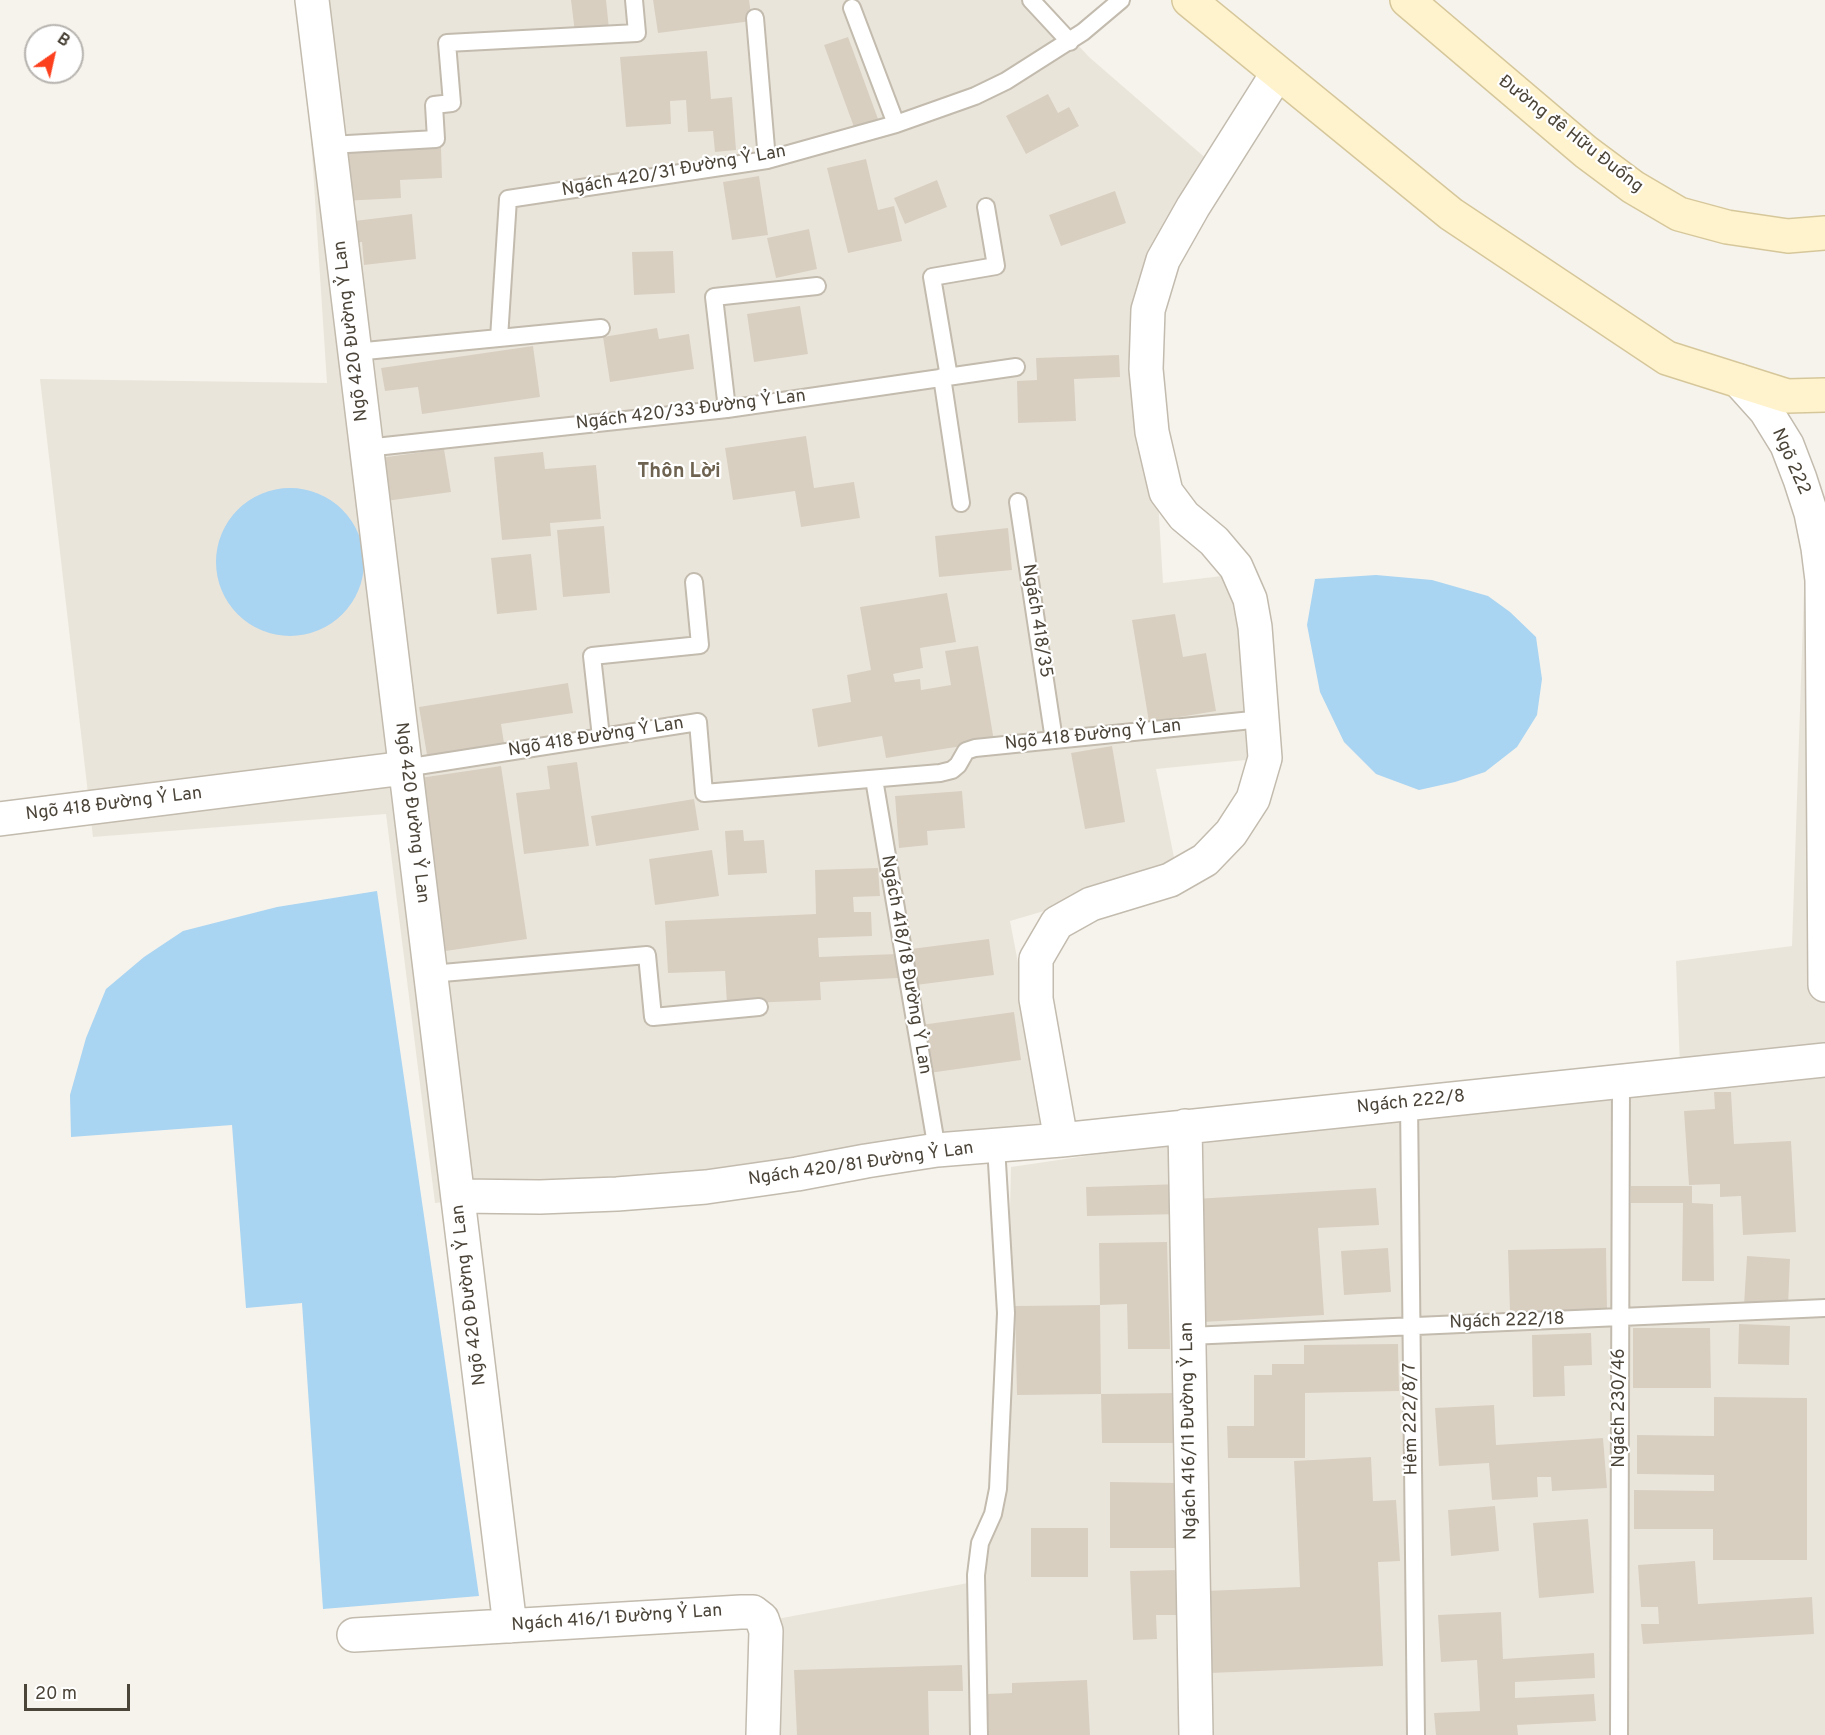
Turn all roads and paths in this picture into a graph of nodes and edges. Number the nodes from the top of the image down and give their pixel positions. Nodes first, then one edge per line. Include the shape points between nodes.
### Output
1 (312, 0) edge
2 (634, 0) edge
3 (1031, 0) edge
4 (1121, 0) edge
5 (1189, 0) edge
6 (1407, 0) edge
7 (852, 8) dead end
8 (755, 18) dead end
9 (1070, 42) junction
10 (1277, 74) junction
11 (896, 124) junction
12 (330, 145) junction
13 (766, 160) junction
14 (986, 207) dead end
15 (1825, 233) edge
16 (817, 286) dead end
17 (601, 328) dead end
18 (499, 338) junction
19 (355, 352) junction
20 (1016, 367) dead end
21 (946, 377) junction
22 (1739, 381) junction
23 (1825, 395) edge
24 (727, 409) junction
25 (366, 448) junction
26 (1018, 502) dead end
27 (961, 504) dead end
28 (1823, 580) edge
29 (694, 582) dead end
30 (1262, 718) junction
31 (601, 738) junction
32 (1054, 740) junction
33 (405, 768) junction
34 (874, 779) junction
35 (0, 819) edge
36 (431, 974) junction
37 (1825, 985) edge
38 (759, 1007) dead end
39 (1825, 1060) edge
40 (1621, 1082) junction
41 (1409, 1103) junction
42 (1185, 1126) junction
43 (1061, 1140) junction
44 (996, 1146) junction
45 (937, 1150) junction
46 (458, 1196) junction
47 (1825, 1308) edge
48 (1620, 1317) junction
49 (1411, 1326) junction
50 (1189, 1336) junction
51 (510, 1626) junction
52 (354, 1635) dead end
53 (763, 1735) edge
54 (979, 1735) edge
55 (1196, 1735) edge
56 (1416, 1735) edge
57 (1620, 1735) edge

1 - 12 street, Ngõ 420 Đường Ỷ Lan
2 - 12 lane via 637,33 447,43 452,103 434,105 436,139
3 - 9 lane
4 - 9 lane, Ngách 420/31 Đường Ỷ Lan
5 - 10 street
6 - 15 street, Đường đê Hữu Đuống via 1586,152 1633,187 1679,214 1727,227 1788,236
7 - 11 lane
8 - 13 lane
9 - 11 lane, Ngách 420/31 Đường Ỷ Lan via 975,96
10 - 22 street via 1450,214 1667,358
10 - 30 street via 1163,260 1148,310 1146,369 1152,432 1166,492 1184,516 1214,541 1236,567 1250,599 1256,627
11 - 13 lane, Ngách 420/31 Đường Ỷ Lan
12 - 19 street, Ngõ 420 Đường Ỷ Lan
13 - 18 lane, Ngách 420/31 Đường Ỷ Lan via 508,200
14 - 21 lane via 996,266 932,277
16 - 24 lane via 714,297
17 - 18 lane
18 - 19 lane
19 - 25 street, Ngõ 420 Đường Ỷ Lan
20 - 21 lane, Ngách 420/33 Đường Ỷ Lan
21 - 24 lane, Ngách 420/33 Đường Ỷ Lan
21 - 27 lane
22 - 23 street via 1787,396
22 - 28 street, Ngõ 222 via 1766,411 1786,445 1811,513
24 - 25 lane, Ngách 420/33 Đường Ỷ Lan
25 - 33 street, Ngõ 420 Đường Ỷ Lan
26 - 32 lane, Ngách 418/35
28 - 37 street, Ngõ 222
29 - 31 lane via 700,645 592,656
30 - 32 lane, Ngõ 418 Đường Ỷ Lan
30 - 43 street via 1264,758 1253,799 1231,833 1205,860 1170,880 1091,904 1057,923 1036,959 1036,999
31 - 33 lane, Ngõ 418 Đường Ỷ Lan
31 - 34 lane, Ngõ 418 Đường Ỷ Lan via 698,722 704,793
32 - 34 lane, Ngõ 418 Đường Ỷ Lan via 975,748 966,751 951,770
33 - 35 street, Ngõ 418 Đường Ỷ Lan
33 - 36 street, Ngõ 420 Đường Ỷ Lan
34 - 45 lane, Ngách 418/18 Đường Ỷ Lan
36 - 38 lane via 647,955 653,1017
36 - 46 street, Ngõ 420 Đường Ỷ Lan
39 - 40 street, Ngách 222/8
40 - 41 street, Ngách 222/8
40 - 48 lane, Ngách 230/46
41 - 42 street, Ngách 222/8
41 - 49 lane, Hẻm 222/8/7
42 - 43 street, Ngách 222/8
42 - 50 street, Ngách 416/11 Đường Ỷ Lan
43 - 44 street, Ngách 222/8
44 - 45 street, Ngách 420/81 Đường Ỷ Lan
44 - 54 lane, Ngách 420/81 Đường Ỷ Lan via 1006,1313 998,1489 993,1514 980,1543 976,1575
45 - 46 street, Ngách 420/81 Đường Ỷ Lan via 706,1187 540,1197
46 - 51 street, Ngõ 420 Đường Ỷ Lan
47 - 48 lane, Ngách 222/18
48 - 49 lane, Ngách 222/18
48 - 57 lane, Ngách 230/46
49 - 50 lane, Ngách 222/18
49 - 56 lane, Hẻm 222/8/7
50 - 55 street, Ngách 416/11 Đường Ỷ Lan
51 - 52 street, Ngách 416/1 Đường Ỷ Lan
51 - 53 street, Ngách 416/1 Đường Ỷ Lan via 753,1612 762,1619 766,1631

